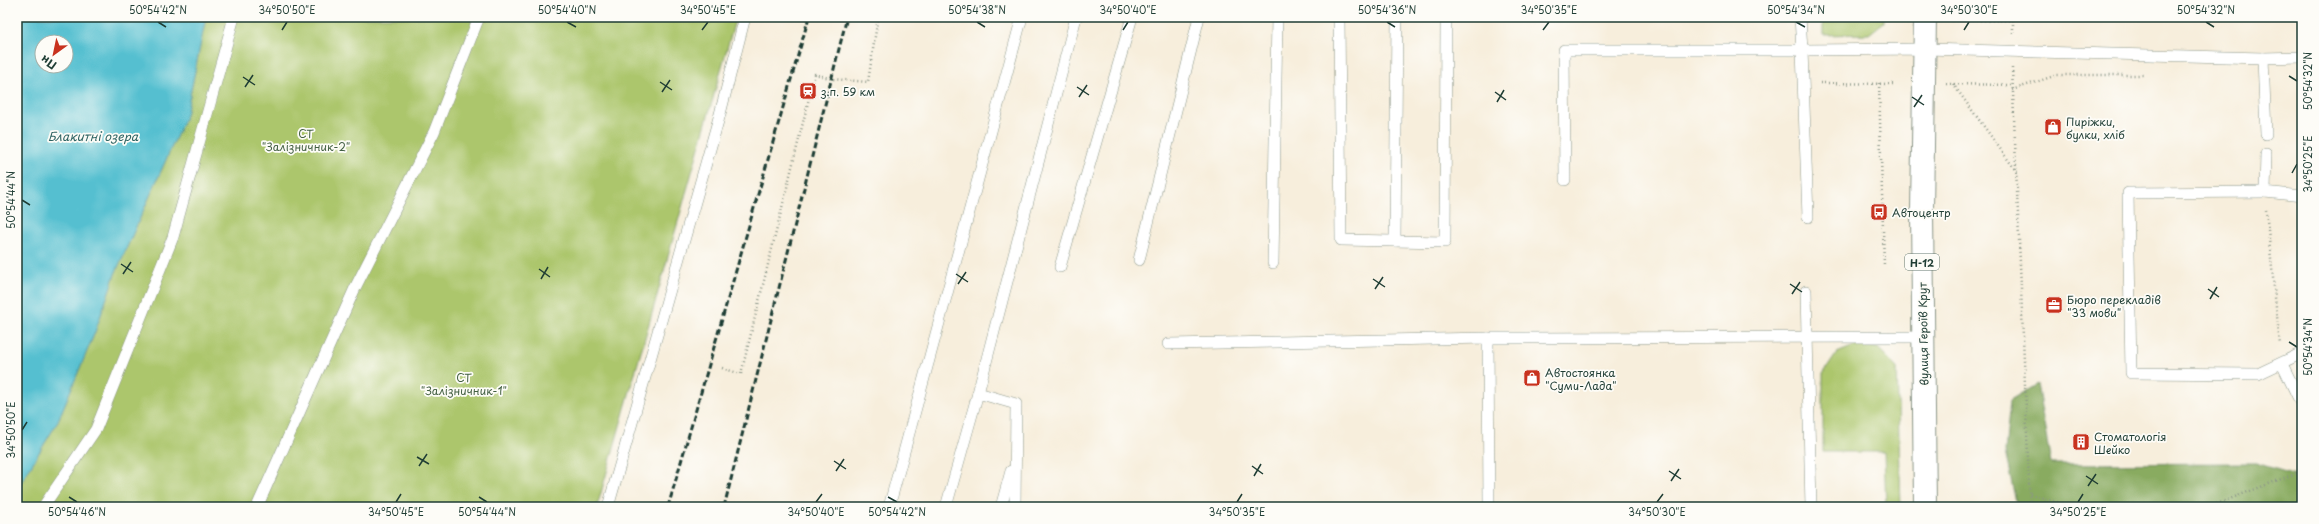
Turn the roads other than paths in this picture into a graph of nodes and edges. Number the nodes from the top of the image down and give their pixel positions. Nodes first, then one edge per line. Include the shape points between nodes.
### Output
1 (234, 17) edge
2 (479, 17) edge
3 (745, 17) edge
4 (1022, 17) edge
5 (1076, 17) edge
6 (1132, 17) edge
7 (1199, 17) edge
8 (1277, 17) edge
9 (1339, 17) edge
10 (1397, 17) edge
11 (1446, 17) edge
12 (1800, 17) edge
13 (1925, 17) edge
14 (1925, 49) junction
15 (1802, 50) junction
16 (2302, 57) edge
17 (2263, 58) junction
18 (2266, 134) dead end
19 (2266, 154) dead end
20 (1565, 180) dead end
21 (2265, 192) junction
22 (2302, 196) edge
23 (1808, 216) dead end
24 (1395, 241) junction
25 (1139, 260) dead end
26 (1274, 263) dead end
27 (1060, 267) dead end
28 (1806, 291) dead end
29 (1807, 337) junction
30 (1923, 337) junction
31 (1488, 338) junction
32 (1168, 344) dead end
33 (2302, 353) edge
34 (2282, 364) junction
35 (978, 393) junction
36 (2302, 406) edge
37 (1015, 457) junction
38 (43, 507) edge
39 (257, 507) edge
40 (608, 507) edge
41 (889, 507) edge
42 (946, 507) edge
43 (1001, 507) edge
44 (1015, 507) edge
45 (1489, 507) edge
46 (1811, 507) edge
47 (1925, 507) edge

1 - 38 lane via 173,237 96,428
2 - 39 lane via 434,132 355,288
3 - 40 lane
4 - 41 lane
5 - 35 lane
6 - 27 lane
7 - 25 lane
8 - 26 lane
9 - 24 lane via 1341,240
10 - 24 lane
11 - 24 lane via 1445,242
12 - 15 lane
13 - 14 main road, вулиця Героїв Крут / Н-12
14 - 15 lane
14 - 17 lane
14 - 30 main road, вулиця Героїв Крут / Н-12
15 - 20 lane via 1564,50
15 - 23 lane
16 - 17 lane
17 - 18 lane
19 - 21 lane
21 - 22 lane
21 - 34 lane via 2128,193 2131,373 2258,374
28 - 29 lane
29 - 30 lane
29 - 31 lane
29 - 46 lane
30 - 47 main road, вулиця Героїв Крут / Н-12
31 - 32 lane
31 - 45 lane
33 - 34 lane
34 - 36 lane
35 - 37 lane via 1016,404
35 - 42 lane
37 - 43 lane
37 - 44 lane

